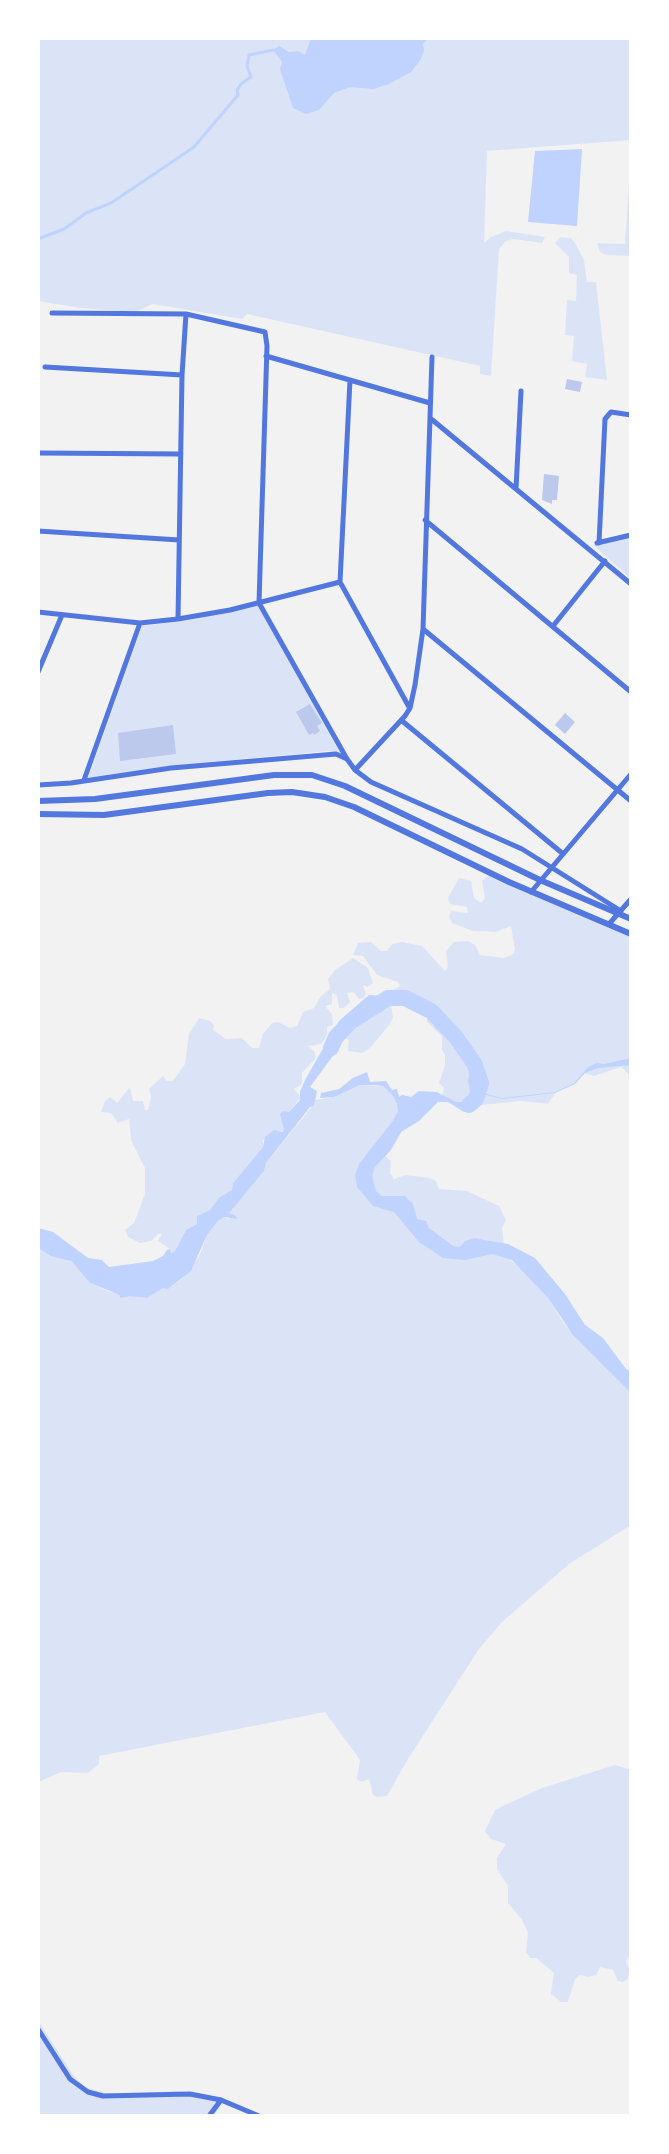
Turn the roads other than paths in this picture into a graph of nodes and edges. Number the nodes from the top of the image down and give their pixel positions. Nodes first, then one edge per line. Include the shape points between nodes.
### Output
1 (52, 313) dead end
2 (186, 314) junction
3 (266, 356) junction
4 (432, 357) dead end
5 (45, 367) dead end
6 (182, 375) junction
7 (350, 380) junction
8 (521, 391) dead end
9 (430, 403) junction
10 (631, 415) edge
11 (430, 418) junction
12 (38, 453) edge
13 (181, 454) junction
14 (516, 489) junction
15 (425, 520) junction
16 (38, 531) edge
17 (631, 535) edge
18 (179, 540) junction
19 (599, 543) junction
20 (589, 547) junction
21 (605, 561) junction
22 (340, 582) junction
23 (631, 583) edge
24 (259, 603) junction
25 (38, 612) edge
26 (62, 615) junction
27 (178, 619) junction
28 (140, 623) junction
29 (553, 626) junction
30 (423, 629) junction
31 (38, 672) edge
32 (631, 692) edge
33 (410, 708) junction
34 (401, 720) junction
35 (347, 759) junction
36 (355, 770) junction
37 (631, 774) edge
38 (84, 781) junction
39 (38, 785) edge
40 (618, 790) junction
41 (38, 801) edge
42 (631, 801) edge
43 (38, 814) edge
44 (562, 853) junction
45 (550, 868) junction
46 (540, 880) junction
47 (531, 892) junction
48 (631, 899) edge
49 (620, 912) junction
50 (631, 919) edge
51 (609, 924) junction
52 (631, 934) edge
53 (38, 2029) edge
54 (221, 2100) junction
55 (209, 2116) edge
56 (259, 2116) edge

1 - 2 street
2 - 3 street via 262,330
2 - 6 street
3 - 7 street
3 - 24 street
4 - 9 street
5 - 6 street
6 - 13 street
7 - 9 street
7 - 22 street
8 - 14 street
9 - 11 street
10 - 19 street via 611,412 605,419
11 - 14 street
11 - 15 street
12 - 13 street
13 - 18 street
14 - 20 street
15 - 29 street
15 - 30 street
16 - 18 street
17 - 19 street
18 - 27 street
19 - 20 street
20 - 21 street
21 - 23 street
21 - 29 street
22 - 24 street
22 - 33 street
24 - 27 street
24 - 35 street
25 - 26 street
26 - 28 street
26 - 31 street
27 - 28 street
28 - 38 street
29 - 32 street
30 - 33 street
30 - 40 street
33 - 34 street
34 - 36 street
34 - 44 street
35 - 36 street
35 - 38 street via 325,753
36 - 45 street via 383,788 522,849
37 - 40 street
38 - 39 street
40 - 42 street
40 - 44 street
41 - 46 street via 312,775
43 - 47 street via 81,817 268,793 306,794 354,807
44 - 45 street
45 - 46 street
45 - 49 street
46 - 47 street
46 - 49 street
47 - 51 street
48 - 49 street
49 - 50 street
49 - 51 street
51 - 52 street
53 - 54 street via 70,2079 88,2092 178,2093
54 - 55 street
54 - 56 street

